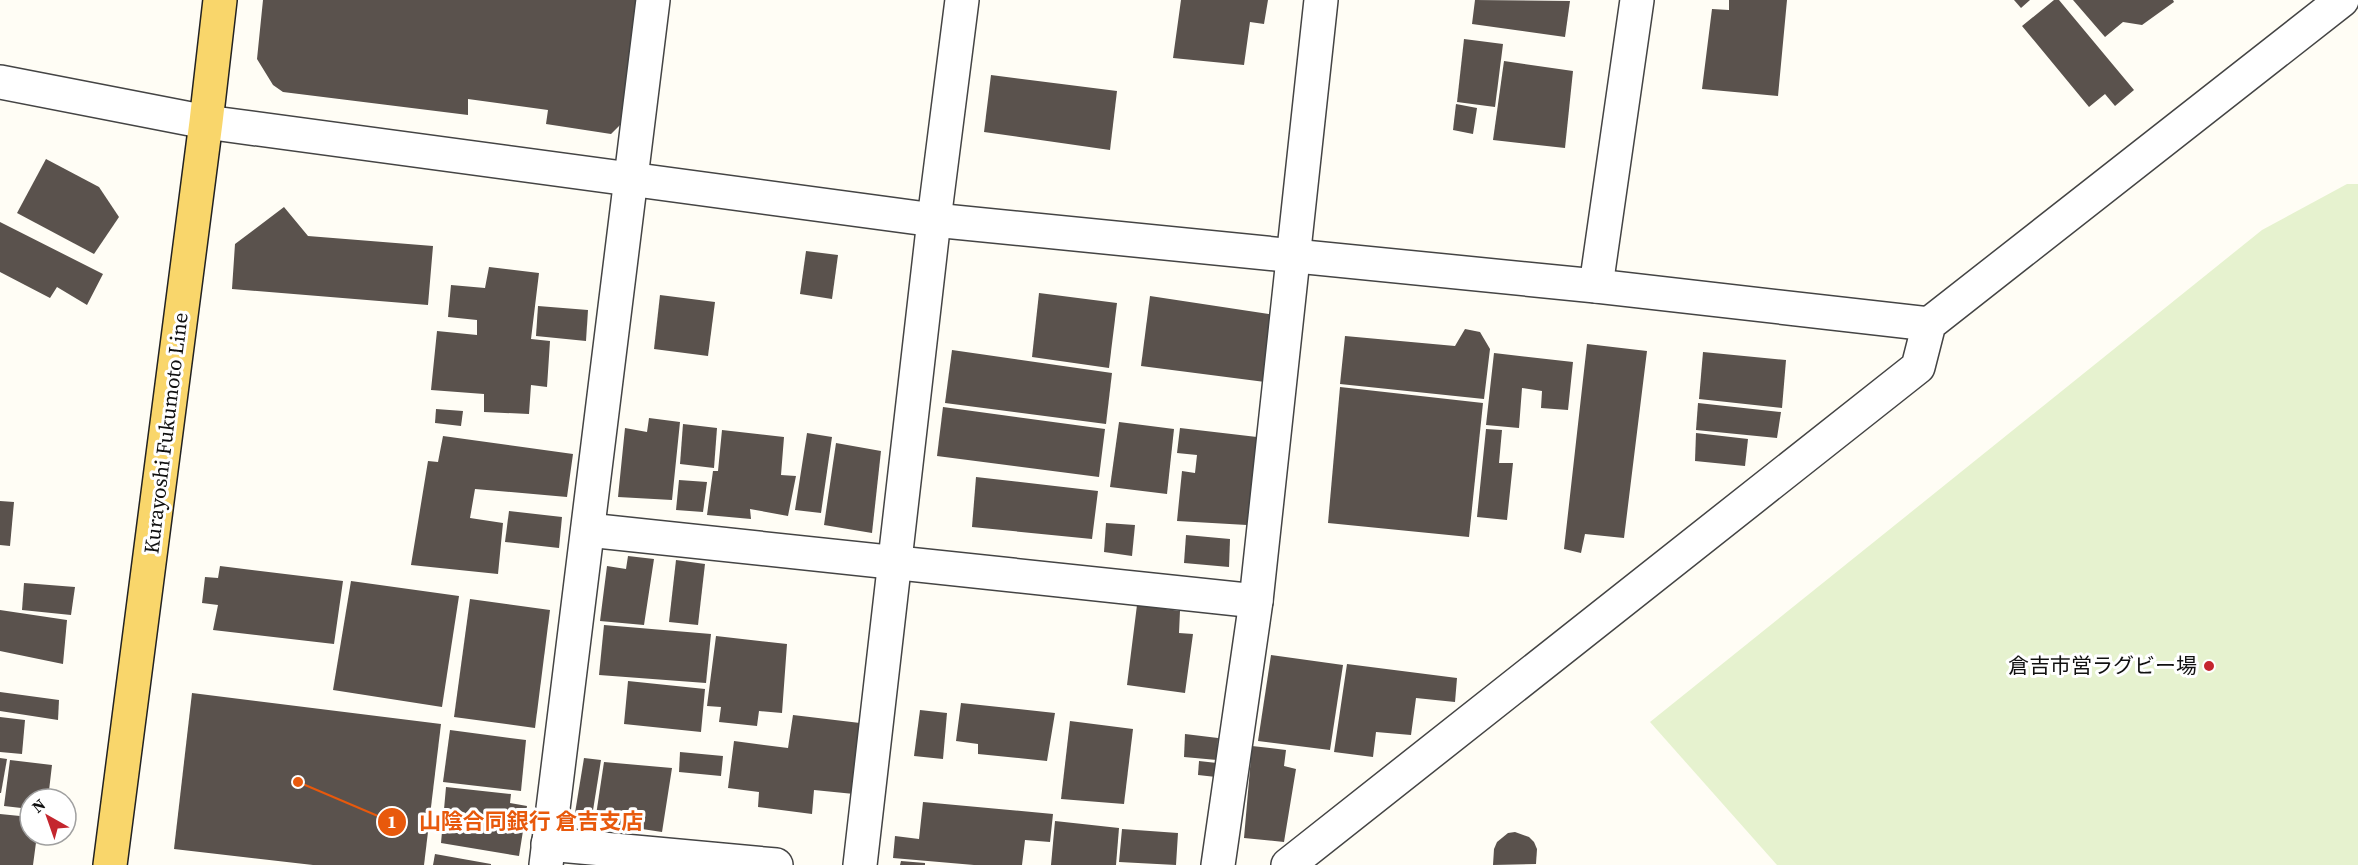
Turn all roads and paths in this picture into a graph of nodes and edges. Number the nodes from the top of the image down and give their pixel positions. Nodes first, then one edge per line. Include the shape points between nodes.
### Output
1 (220, 0) edge
2 (653, 0) edge
3 (962, 0) edge
4 (1322, 0) edge
5 (1637, 0) edge
6 (2342, 0) edge
7 (0, 82) edge
8 (206, 122) junction
9 (632, 180) junction
10 (934, 220) junction
11 (1293, 255) junction
12 (1596, 286) junction
13 (1929, 324) junction
14 (588, 530) junction
15 (895, 563) junction
16 (1257, 601) junction
17 (547, 855) edge
18 (110, 865) edge
19 (776, 865) edge
20 (860, 865) edge
21 (1218, 865) edge
22 (1288, 865) edge

1 - 8 main road, Kurayoshi Fukumoto Line
2 - 9 street
3 - 10 street
4 - 11 street
5 - 12 street
6 - 13 street
7 - 8 street
8 - 9 street
8 - 18 main road, Kurayoshi Fukumoto Line
9 - 10 street
9 - 14 street
10 - 11 street
10 - 15 street
11 - 12 street
11 - 16 street
12 - 13 street
13 - 22 street via 1918,367
14 - 15 street
14 - 17 street
15 - 16 street
15 - 20 street
16 - 21 street
17 - 19 street

